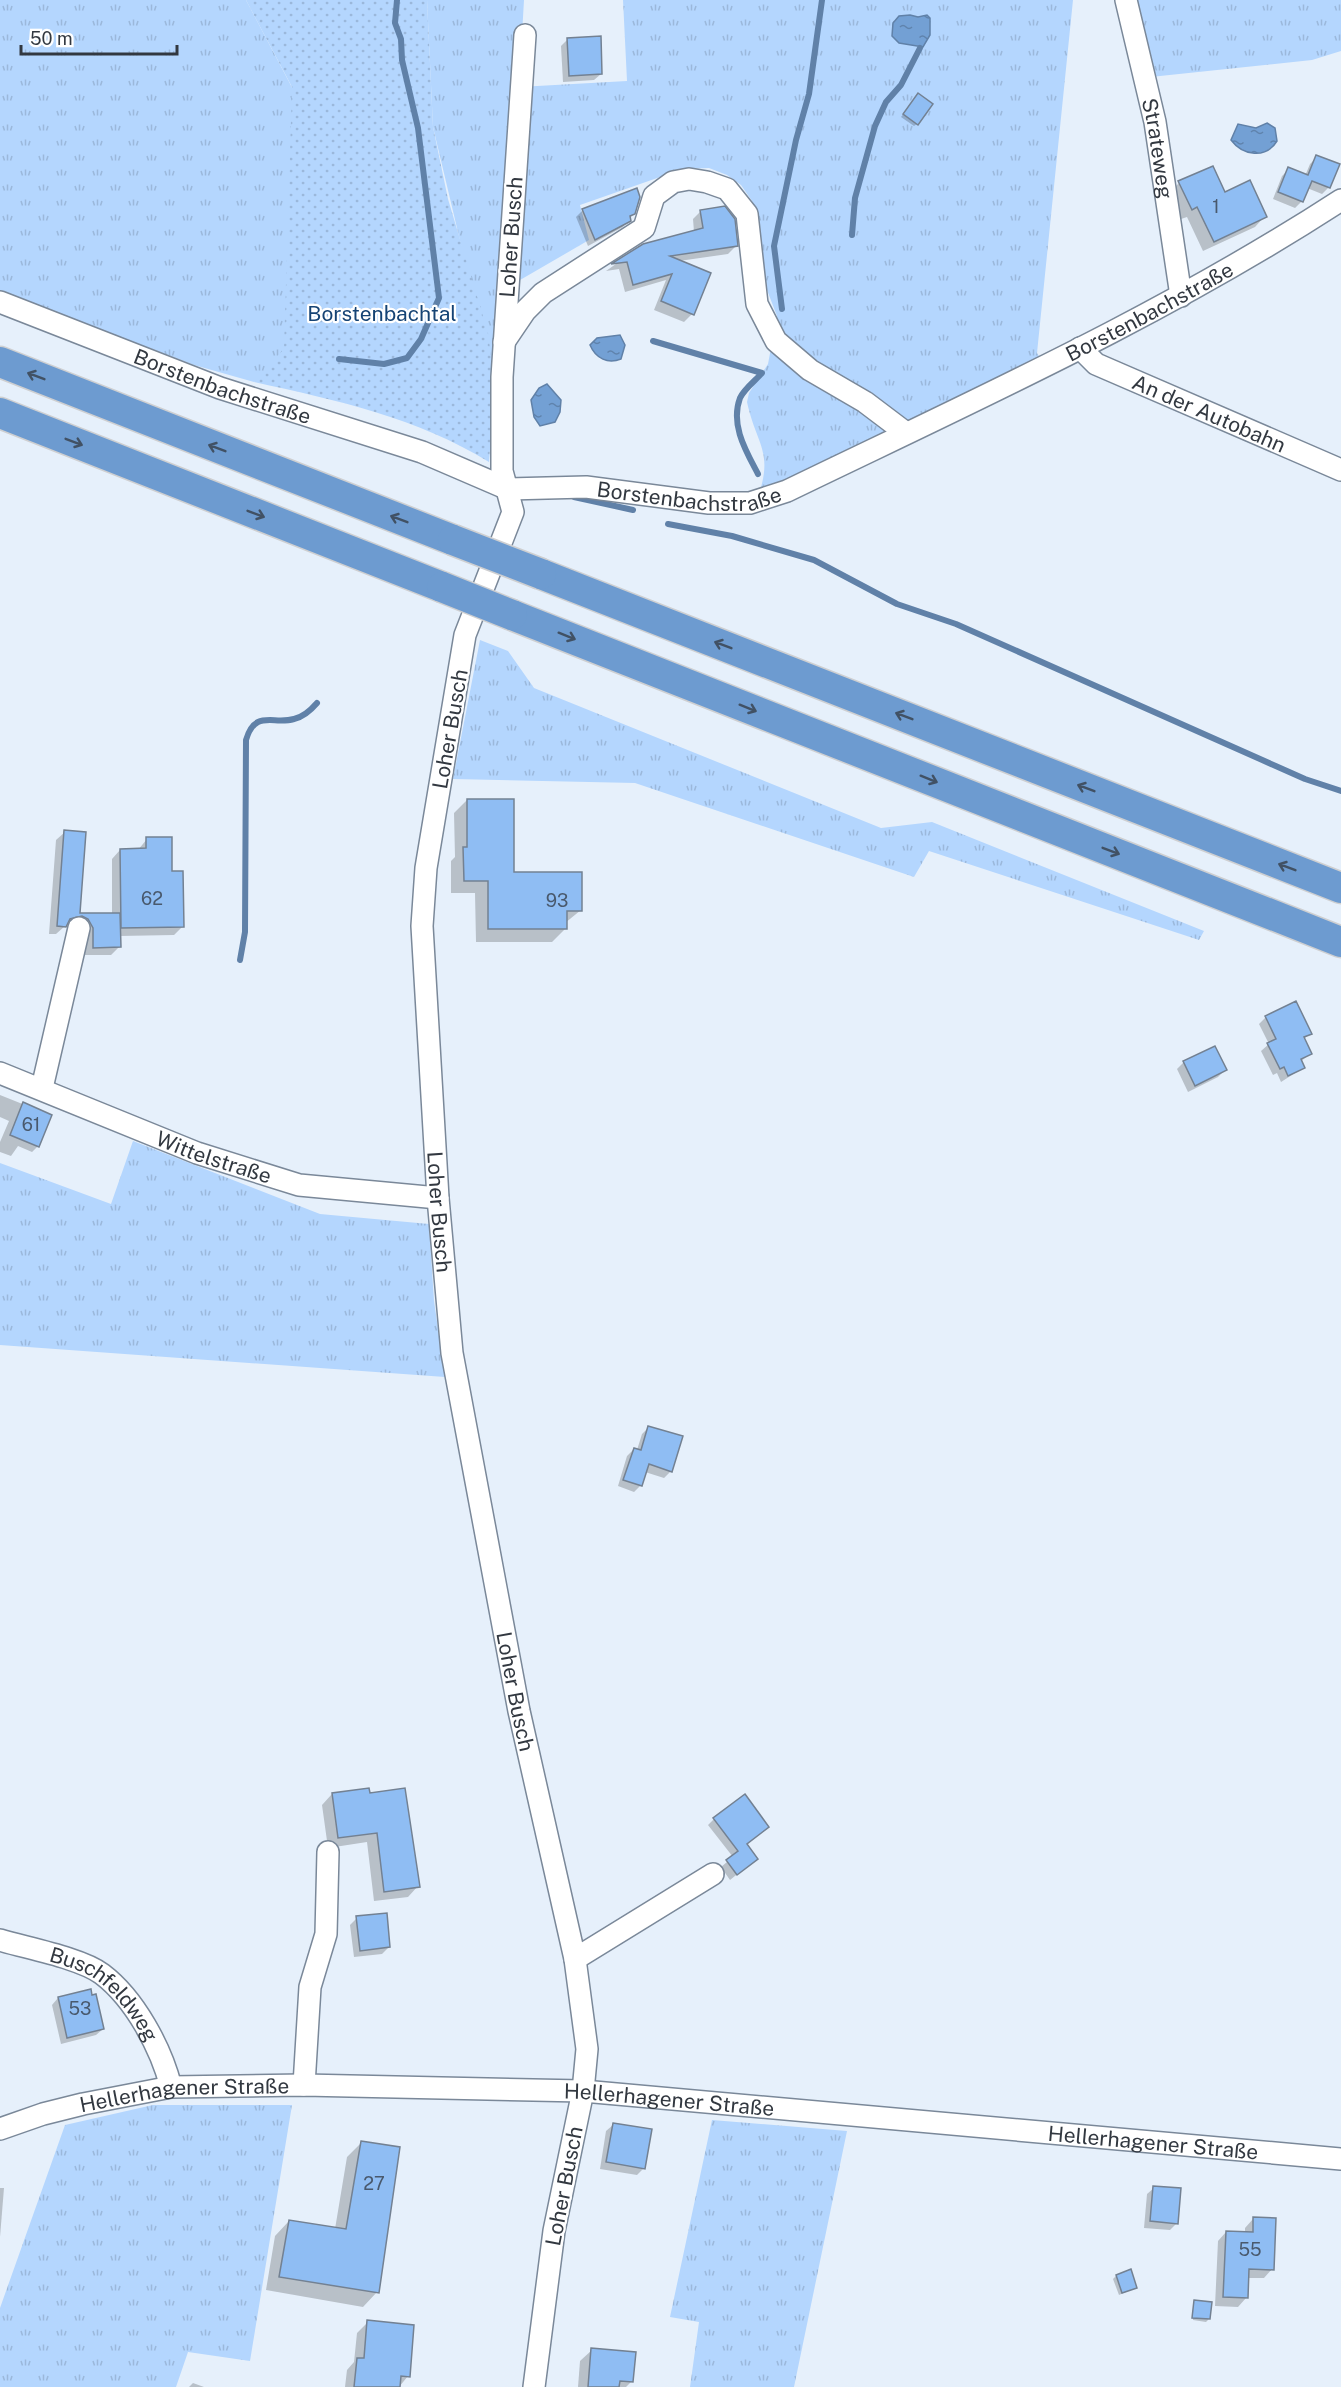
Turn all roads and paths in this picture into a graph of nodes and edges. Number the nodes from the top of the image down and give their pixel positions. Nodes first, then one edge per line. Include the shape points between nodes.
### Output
1 (1126, 0) edge
2 (525, 35) dead end
3 (1341, 200) edge
4 (1181, 296) junction
5 (0, 302) edge
6 (504, 343) junction
7 (1080, 348) junction
8 (0, 362) edge
9 (0, 413) edge
10 (906, 433) junction
11 (1341, 471) edge
12 (508, 489) junction
13 (1341, 888) edge
14 (79, 928) dead end
15 (1341, 942) edge
16 (0, 1073) edge
17 (42, 1088) junction
18 (438, 1198) junction
19 (328, 1852) dead end
20 (713, 1874) dead end
21 (0, 1940) edge
22 (575, 1959) junction
23 (304, 2085) junction
24 (171, 2087) junction
25 (583, 2091) junction
26 (0, 2129) edge
27 (1341, 2159) edge
28 (534, 2387) edge

1 - 4 street, Strateweg via 1155,122
2 - 6 street, Loher Busch
3 - 4 street, Borstenbachstraße
4 - 7 street, Borstenbachstraße
5 - 12 street, Borstenbachstraße via 220,388 422,452
6 - 10 street via 525,311 543,293 644,228 654,196 673,182 707,182 727,189 747,214 757,304 776,341 810,370 865,402
6 - 12 street, Loher Busch via 502,471
7 - 10 street, Borstenbachstraße
7 - 11 street, An der Autobahn via 1096,364
13 -> 8 highway, bridge
9 -> 15 highway, bridge
10 - 12 street, Borstenbachstraße via 787,491 750,503 709,503 586,487
12 - 18 street, Loher Busch via 513,512 465,635 426,868 422,926
14 - 17 street
16 - 17 street, Wittelstraße
17 - 18 street, Wittelstraße via 197,1153 299,1185
18 - 22 street, Loher Busch via 452,1353 469,1449 519,1711
19 - 23 street via 326,1934 310,1987
20 - 22 street
21 - 24 street, Buschfeldweg via 100,1973 135,2010 166,2068
22 - 25 street, Loher Busch via 587,2049
23 - 24 street, Hellerhagener Straße
23 - 25 street, Hellerhagener Straße
24 - 26 street, Hellerhagener Straße via 83,2104
25 - 27 street, Hellerhagener Straße
25 - 28 street, Loher Busch via 554,2231

